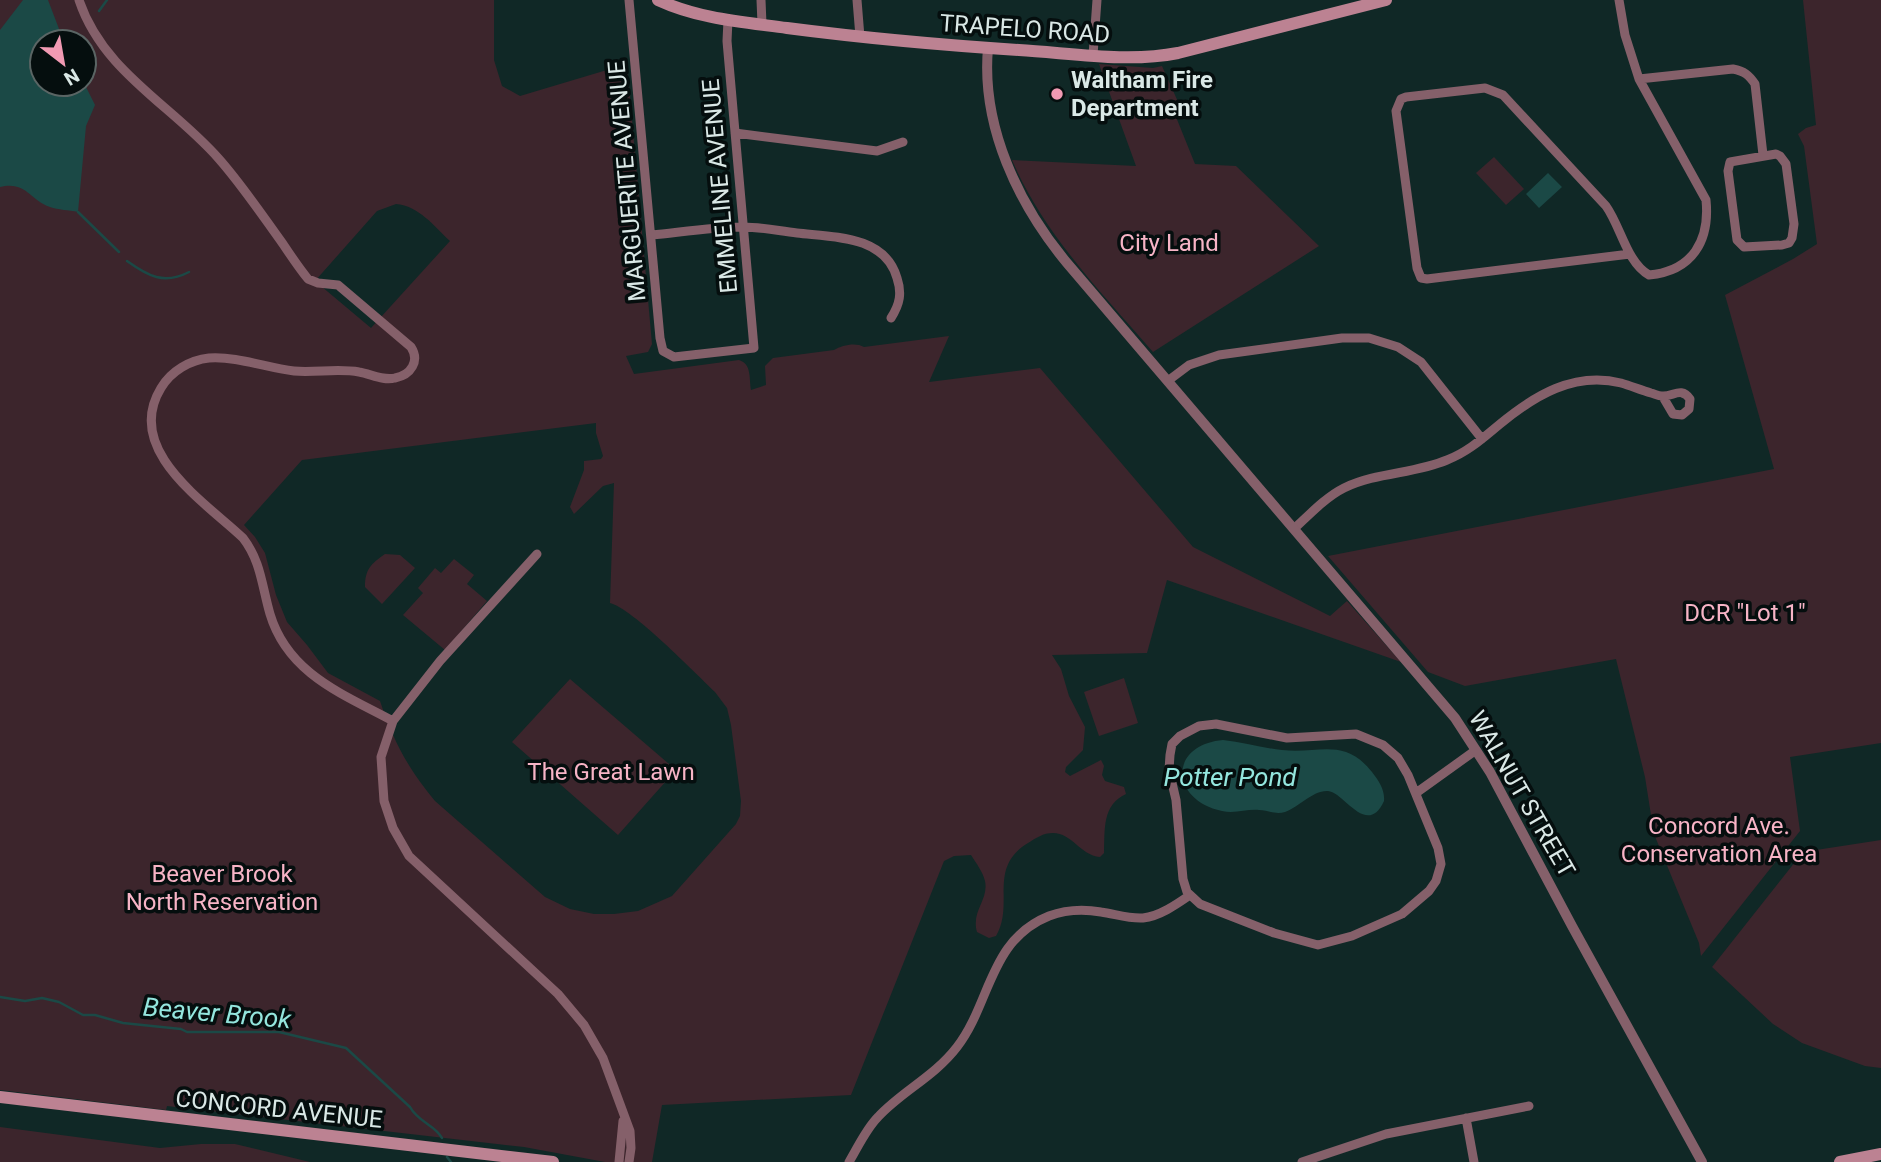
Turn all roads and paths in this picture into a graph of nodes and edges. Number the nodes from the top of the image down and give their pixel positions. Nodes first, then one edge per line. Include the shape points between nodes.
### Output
1 (79, 0) edge
2 (629, 0) edge
3 (658, 0) edge
4 (761, 0) edge
5 (857, 0) edge
6 (1097, 0) edge
7 (1386, 0) edge
8 (1619, 0) edge
9 (728, 20) junction
10 (762, 24) junction
11 (860, 37) junction
12 (988, 48) junction
13 (1093, 55) junction
14 (1639, 79) junction
15 (736, 132) junction
16 (903, 142) dead end
17 (1763, 155) junction
18 (744, 227) junction
19 (652, 235) junction
20 (1630, 254) junction
21 (891, 318) dead end
22 (668, 356) joint
23 (1169, 380) junction
24 (1663, 397) dead end
25 (1482, 439) junction
26 (1295, 528) junction
27 (537, 554) dead end
28 (393, 721) junction
29 (1476, 750) junction
30 (1416, 793) junction
31 (1191, 895) junction
32 (0, 1097) edge
33 (1529, 1106) dead end
34 (623, 1115) junction
35 (1466, 1118) junction
36 (1881, 1154) edge
37 (1857, 1160) edge
38 (553, 1162) edge
39 (619, 1162) edge
40 (629, 1162) edge
41 (849, 1162) edge
42 (1302, 1162) edge
43 (1474, 1162) edge
44 (1701, 1162) edge
45 (1840, 1162) edge

1 - 28 street via 112,59 219,158 308,279 338,285 415,353 413,366 393,379 356,371 297,371 210,358 193,362 162,387 155,399 152,426 166,465 252,550 271,617 290,654 322,683
2 - 19 street, MARGUERITE AVENUE
3 - 9 main road, TRAPELO ROAD
4 - 10 street
5 - 11 street
6 - 13 street
7 - 13 main road, TRAPELO ROAD via 1163,55
8 - 14 street
9 - 10 main road, TRAPELO ROAD
9 - 15 street, EMMELINE AVENUE
10 - 11 main road, TRAPELO ROAD
11 - 12 main road, TRAPELO ROAD
12 - 13 main road, TRAPELO ROAD
12 - 23 street, WALNUT STREET via 996,130 1021,194 1060,255
14 - 17 street via 1733,69 1750,76 1755,84
14 - 20 street via 1699,184 1708,217 1698,250 1669,270 1649,275
15 - 16 street via 877,151
15 - 18 street, EMMELINE AVENUE
17 - 17 street via 1734,160 1728,167 1737,240 1749,248 1789,243 1794,231 1786,164 1780,156
18 - 19 street
18 - 21 street via 838,237 873,247 894,268 899,284 898,307
18 - 22 street, EMMELINE AVENUE via 754,348
19 - 22 street, MARGUERITE AVENUE via 660,338
20 - 20 street via 1606,206 1503,95 1485,88 1406,97 1398,104 1421,278
23 - 25 street via 1189,365 1219,355 1369,338 1422,362
23 - 26 street, WALNUT STREET
24 - 25 street via 1619,382 1569,383 1528,401
25 - 26 street via 1441,463 1343,488
26 - 29 street, WALNUT STREET via 1442,700
27 - 28 street
28 - 34 street via 381,757 381,778 393,828 409,856 572,1009 603,1058
29 - 30 street
29 - 44 street, WALNUT STREET
30 - 31 street via 1441,864 1436,881 1417,904 1379,925 1318,945 1211,909
30 - 31 street via 1398,758 1383,745 1356,734 1287,738 1227,726 1199,726 1180,736 1170,755 1183,879
31 - 41 street via 1144,918 1073,910 1029,926 1002,955 959,1045 938,1069 876,1118
32 - 38 main road, CONCORD AVENUE
33 - 35 street
34 - 39 street
34 - 40 street via 631,1140
35 - 42 street via 1377,1136
35 - 43 street
36 - 37 main road
37 - 45 main road

